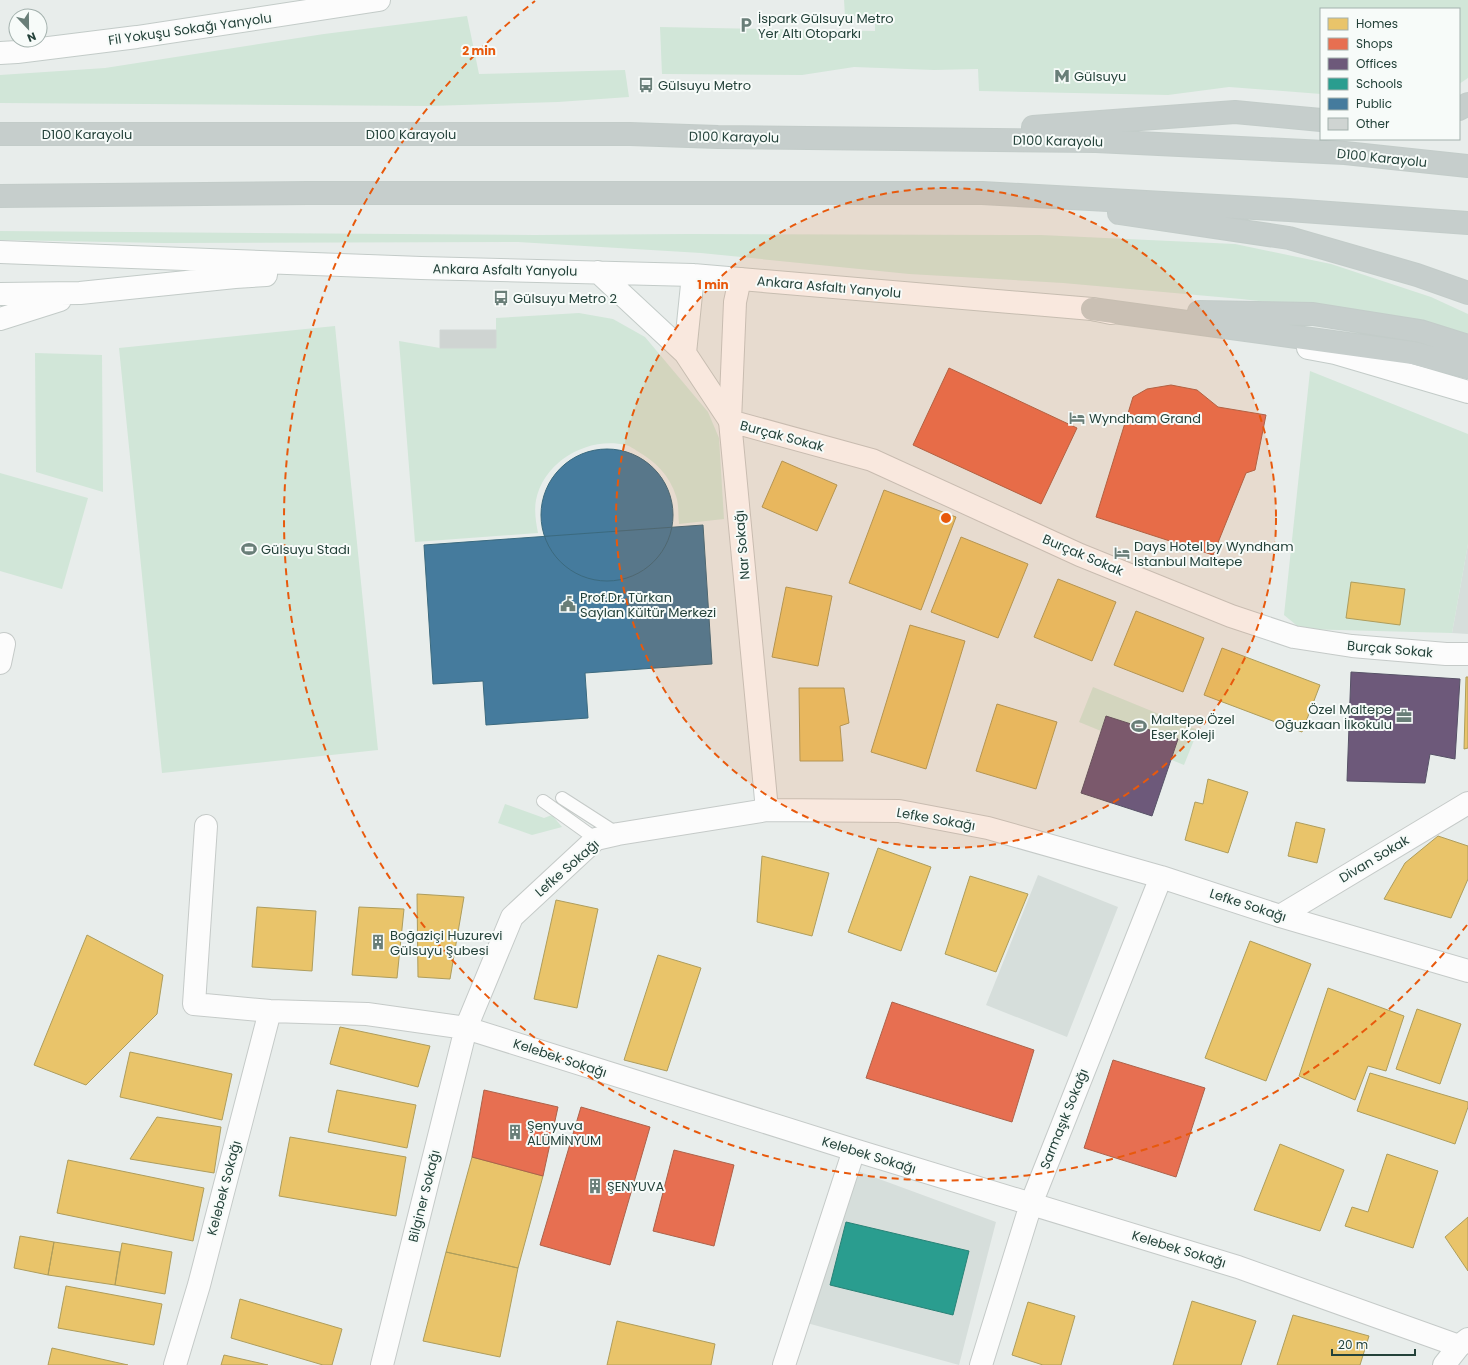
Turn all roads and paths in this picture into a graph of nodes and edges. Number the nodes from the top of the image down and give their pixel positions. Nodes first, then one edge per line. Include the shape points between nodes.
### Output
1 (379, 0) edge
2 (0, 53) edge
3 (1320, 120) edge
4 (0, 134) edge
5 (892, 138) junction
6 (1468, 166) edge
7 (982, 193) junction
8 (0, 196) edge
9 (1468, 223) edge
10 (0, 252) edge
11 (421, 268) junction
12 (598, 272) junction
13 (693, 275) junction
14 (740, 279) junction
15 (80, 293) junction
16 (1468, 293) edge
17 (0, 294) edge
18 (1092, 309) junction
19 (0, 319) edge
20 (1468, 346) edge
21 (685, 353) junction
22 (1468, 367) edge
23 (1468, 392) edge
24 (730, 422) junction
25 (1468, 654) edge
26 (562, 798) dead end
27 (543, 802) dead end
28 (1468, 803) edge
29 (767, 810) junction
30 (206, 826) dead end
31 (618, 834) junction
32 (596, 839) junction
33 (1161, 877) junction
34 (1280, 916) junction
35 (1468, 971) edge
36 (270, 1011) junction
37 (466, 1028) junction
38 (854, 1150) junction
39 (1031, 1204) junction
40 (1463, 1343) edge
41 (175, 1365) edge
42 (382, 1365) edge
43 (784, 1365) edge
44 (981, 1365) edge
45 (1444, 1365) edge

1 - 2 street, Fil Yokuşu Sokağı Yanyolu via 138,37
3 - 5 highway via 1234,112
4 - 5 highway, D100 Karayolu via 630,134
5 - 6 highway, D100 Karayolu via 1104,141 1346,154
7 - 8 highway
7 - 9 highway
7 - 16 highway via 1289,238 1417,275
10 - 11 street
11 - 12 street, Ankara Asfaltı Yanyolu
11 - 15 street via 235,277
12 - 13 street, Ankara Asfaltı Yanyolu
12 - 21 street
13 - 14 street, Ankara Asfaltı Yanyolu
13 - 21 street
14 - 18 street, Ankara Asfaltı Yanyolu
14 - 24 street, Nar Sokağı via 736,302
15 - 17 street
15 - 19 street
18 - 20 highway via 1312,314 1420,331
18 - 22 highway via 1412,353
18 - 23 street, Ankara Asfaltı Yanyolu via 1336,353
21 - 24 street
24 - 25 street, Burçak Sokak via 872,460 1080,555 1231,616 1294,638 1352,646
24 - 29 street, Nar Sokağı
26 - 31 lane
27 - 32 lane
28 - 34 street, Divan Sokak
29 - 31 street, Lefke Sokağı
29 - 33 street, Lefke Sokağı via 899,811 988,828
30 - 36 street, Kelebek Sokağı via 194,1004
31 - 32 street, Lefke Sokağı
32 - 37 street, Lefke Sokağı via 512,916
33 - 34 street, Lefke Sokağı
33 - 39 street, Sarmaşık Sokağı
34 - 35 street, Lefke Sokağı
36 - 37 street, Kelebek Sokağı via 367,1014
36 - 41 street, Kelebek Sokağı via 199,1285
37 - 38 street, Kelebek Sokağı
37 - 42 street, Bilginer Sokağı
38 - 39 street, Kelebek Sokağı
38 - 43 street
39 - 40 street, Kelebek Sokağı via 1238,1267
39 - 44 street, Sarmaşık Sokağı
40 - 45 street

